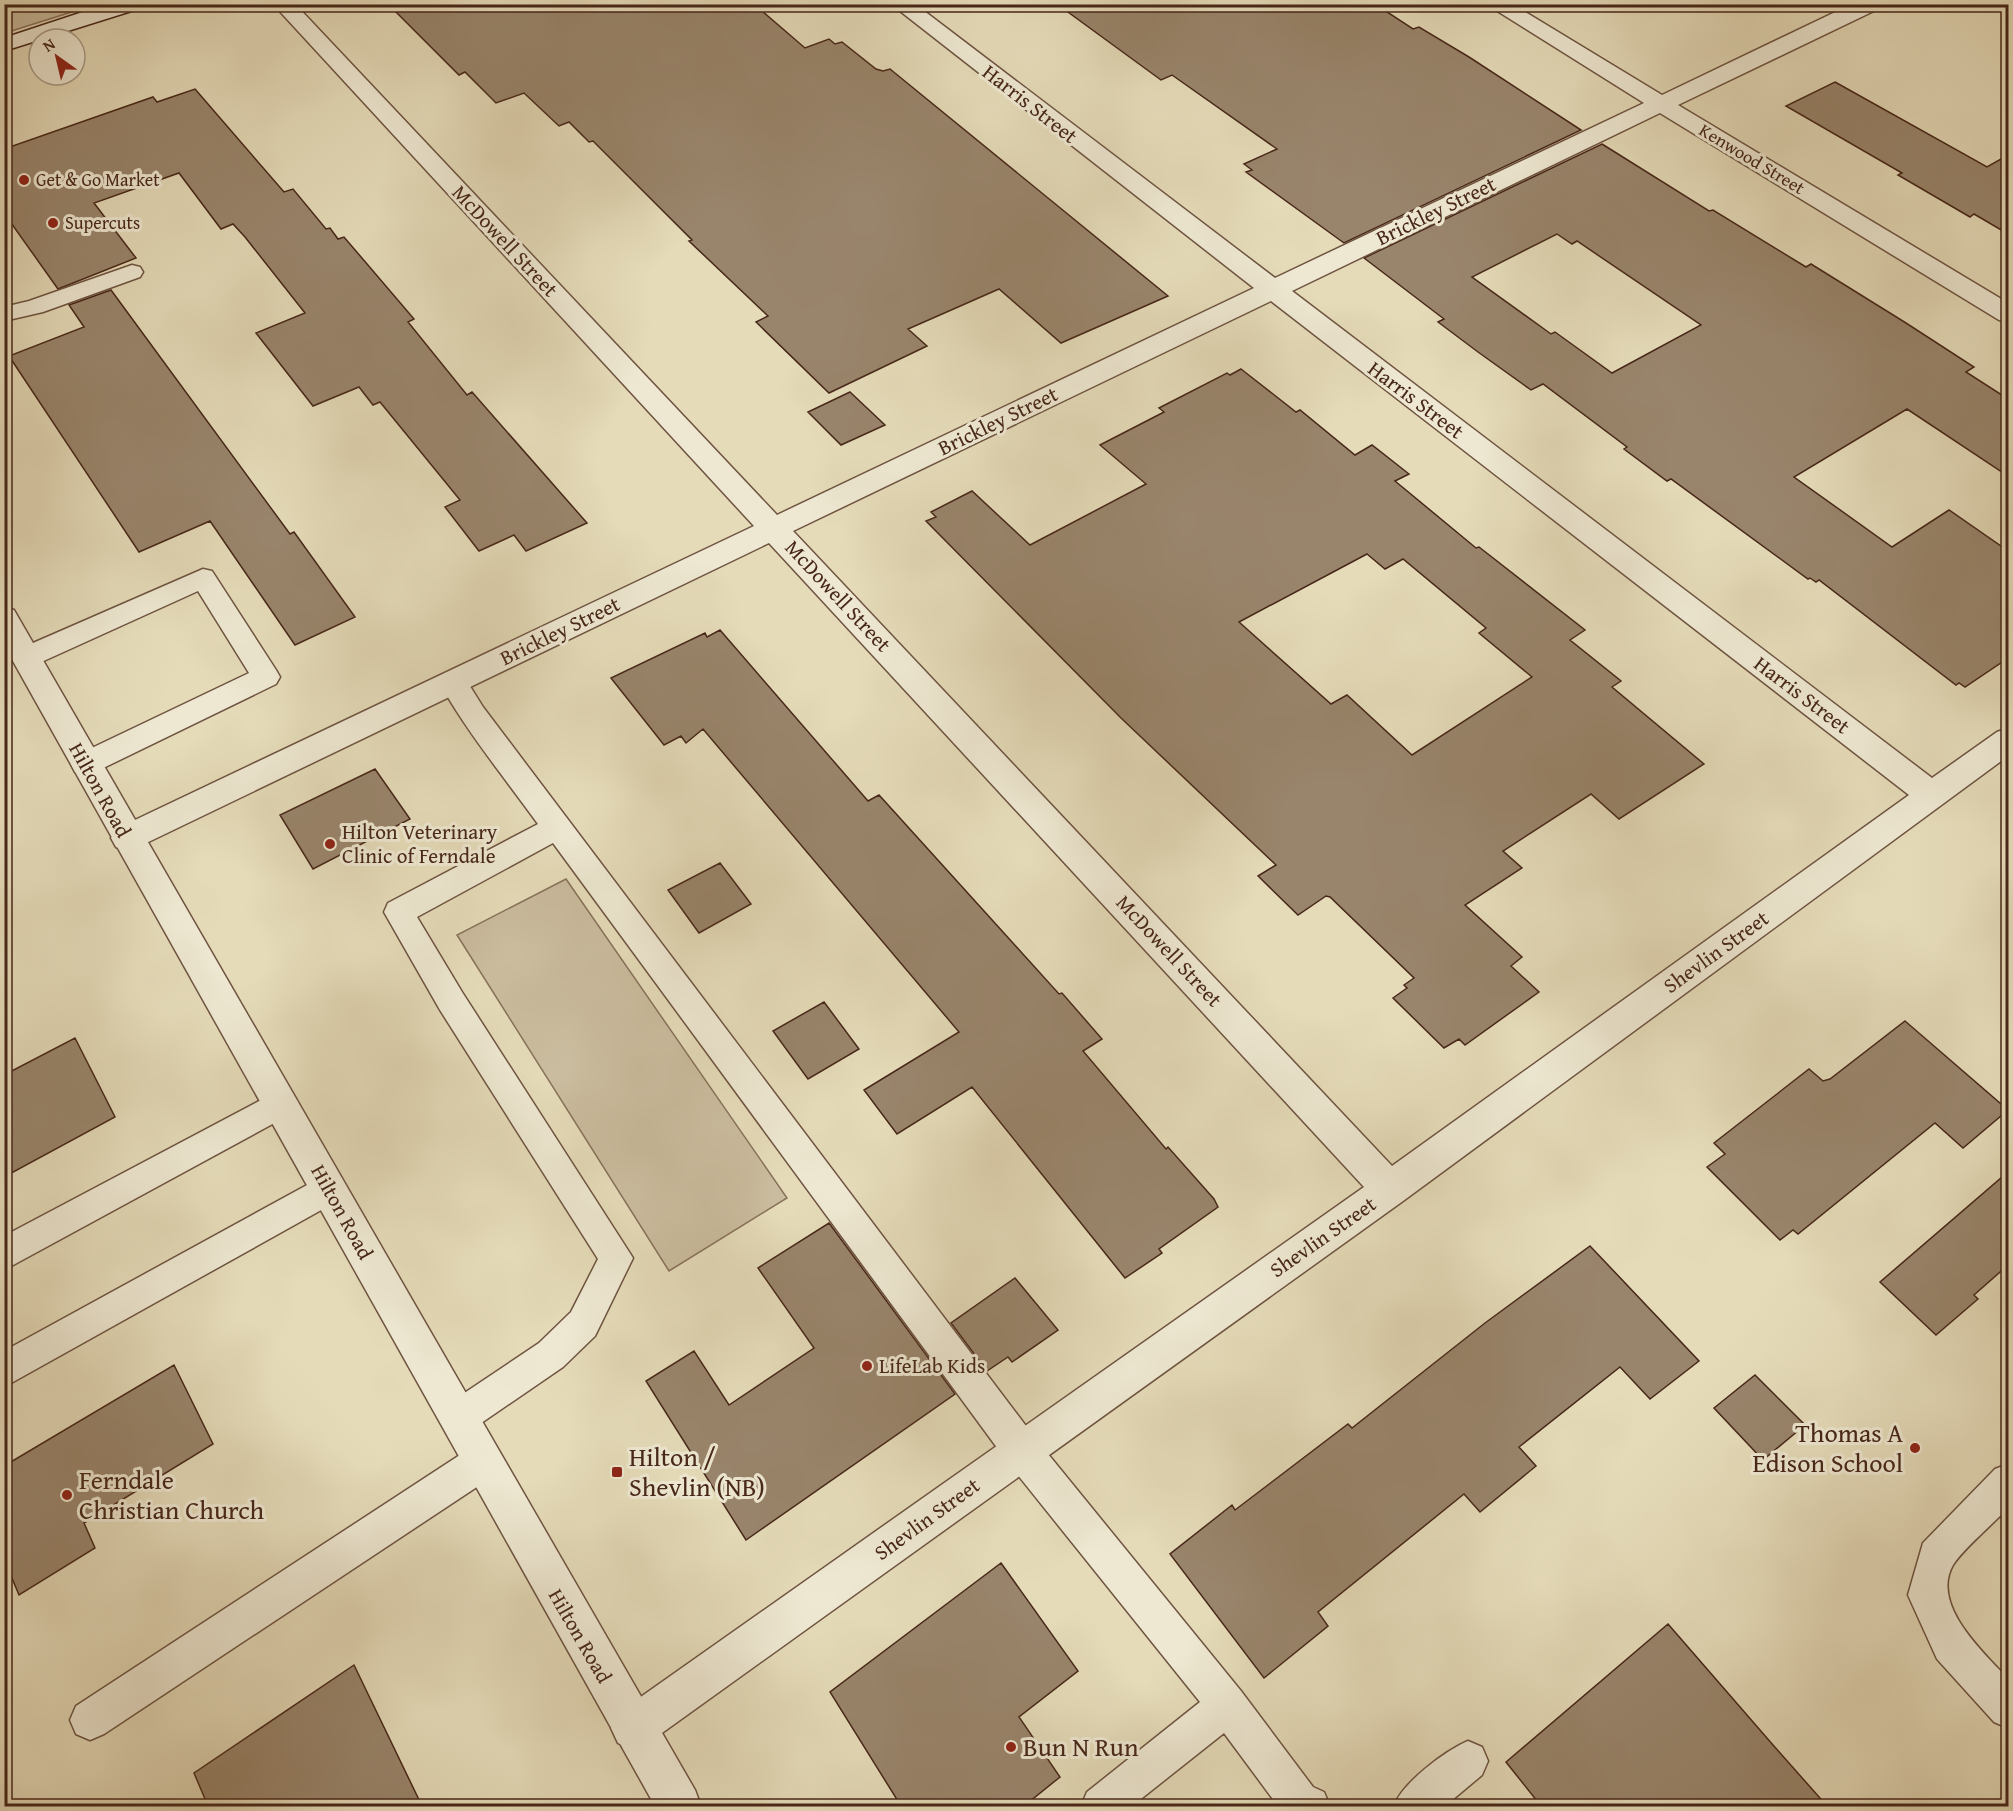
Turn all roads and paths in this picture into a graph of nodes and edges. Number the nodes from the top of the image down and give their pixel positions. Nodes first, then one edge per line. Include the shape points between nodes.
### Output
1 (130, 4) edge
2 (283, 4) edge
3 (901, 4) edge
4 (1496, 4) edge
5 (1870, 4) edge
6 (4, 45) edge
7 (1660, 104) junction
8 (132, 272) dead end
9 (1271, 291) junction
10 (4, 314) edge
11 (2008, 314) edge
12 (774, 528) junction
13 (4, 618) edge
14 (27, 657) junction
15 (453, 682) junction
16 (2008, 740) edge
17 (85, 764) junction
18 (1931, 795) junction
19 (558, 827) junction
20 (127, 838) junction
21 (280, 1104) junction
22 (329, 1188) junction
23 (1390, 1189) junction
24 (4, 1254) edge
25 (4, 1370) edge
26 (458, 1418) junction
27 (1022, 1451) junction
28 (482, 1462) junction
29 (2008, 1482) edge
30 (1227, 1705) junction
31 (2008, 1708) edge
32 (90, 1720) dead end
33 (633, 1728) junction
34 (1468, 1761) dead end
35 (679, 1806) edge
36 (1101, 1806) edge
37 (1310, 1806) edge
38 (1414, 1806) edge

1 - 6 street
2 - 12 street, McDowell Street
3 - 9 street, Harris Street
4 - 7 street, Kenwood Street
5 - 7 street, Brickley Street
7 - 9 street, Brickley Street
7 - 11 street, Kenwood Street
8 - 10 lane via 35,307
9 - 12 street, Brickley Street
9 - 18 street, Harris Street
12 - 15 street, Brickley Street
12 - 23 street, McDowell Street
13 - 14 street, Hilton Road
14 - 17 street, Hilton Road
14 - 17 lane via 202,578 266,677
15 - 19 lane
15 - 20 street, Brickley Street
16 - 18 street, Shevlin Street
17 - 20 street, Hilton Road
18 - 23 street, Shevlin Street
19 - 26 lane via 399,912 470,1031 616,1258 583,1324 550,1355
19 - 27 lane
20 - 21 street, Hilton Road
21 - 22 street, Hilton Road
21 - 24 lane
22 - 25 lane
22 - 26 street, Hilton Road
23 - 27 street, Shevlin Street
26 - 28 street, Hilton Road
27 - 30 lane
27 - 33 street, Shevlin Street
28 - 32 lane
28 - 33 street, Hilton Road
29 - 31 lane via 1936,1556 1927,1594 1951,1645
30 - 36 lane
30 - 37 lane via 1301,1804
33 - 35 street, Hilton Road
34 - 38 lane

